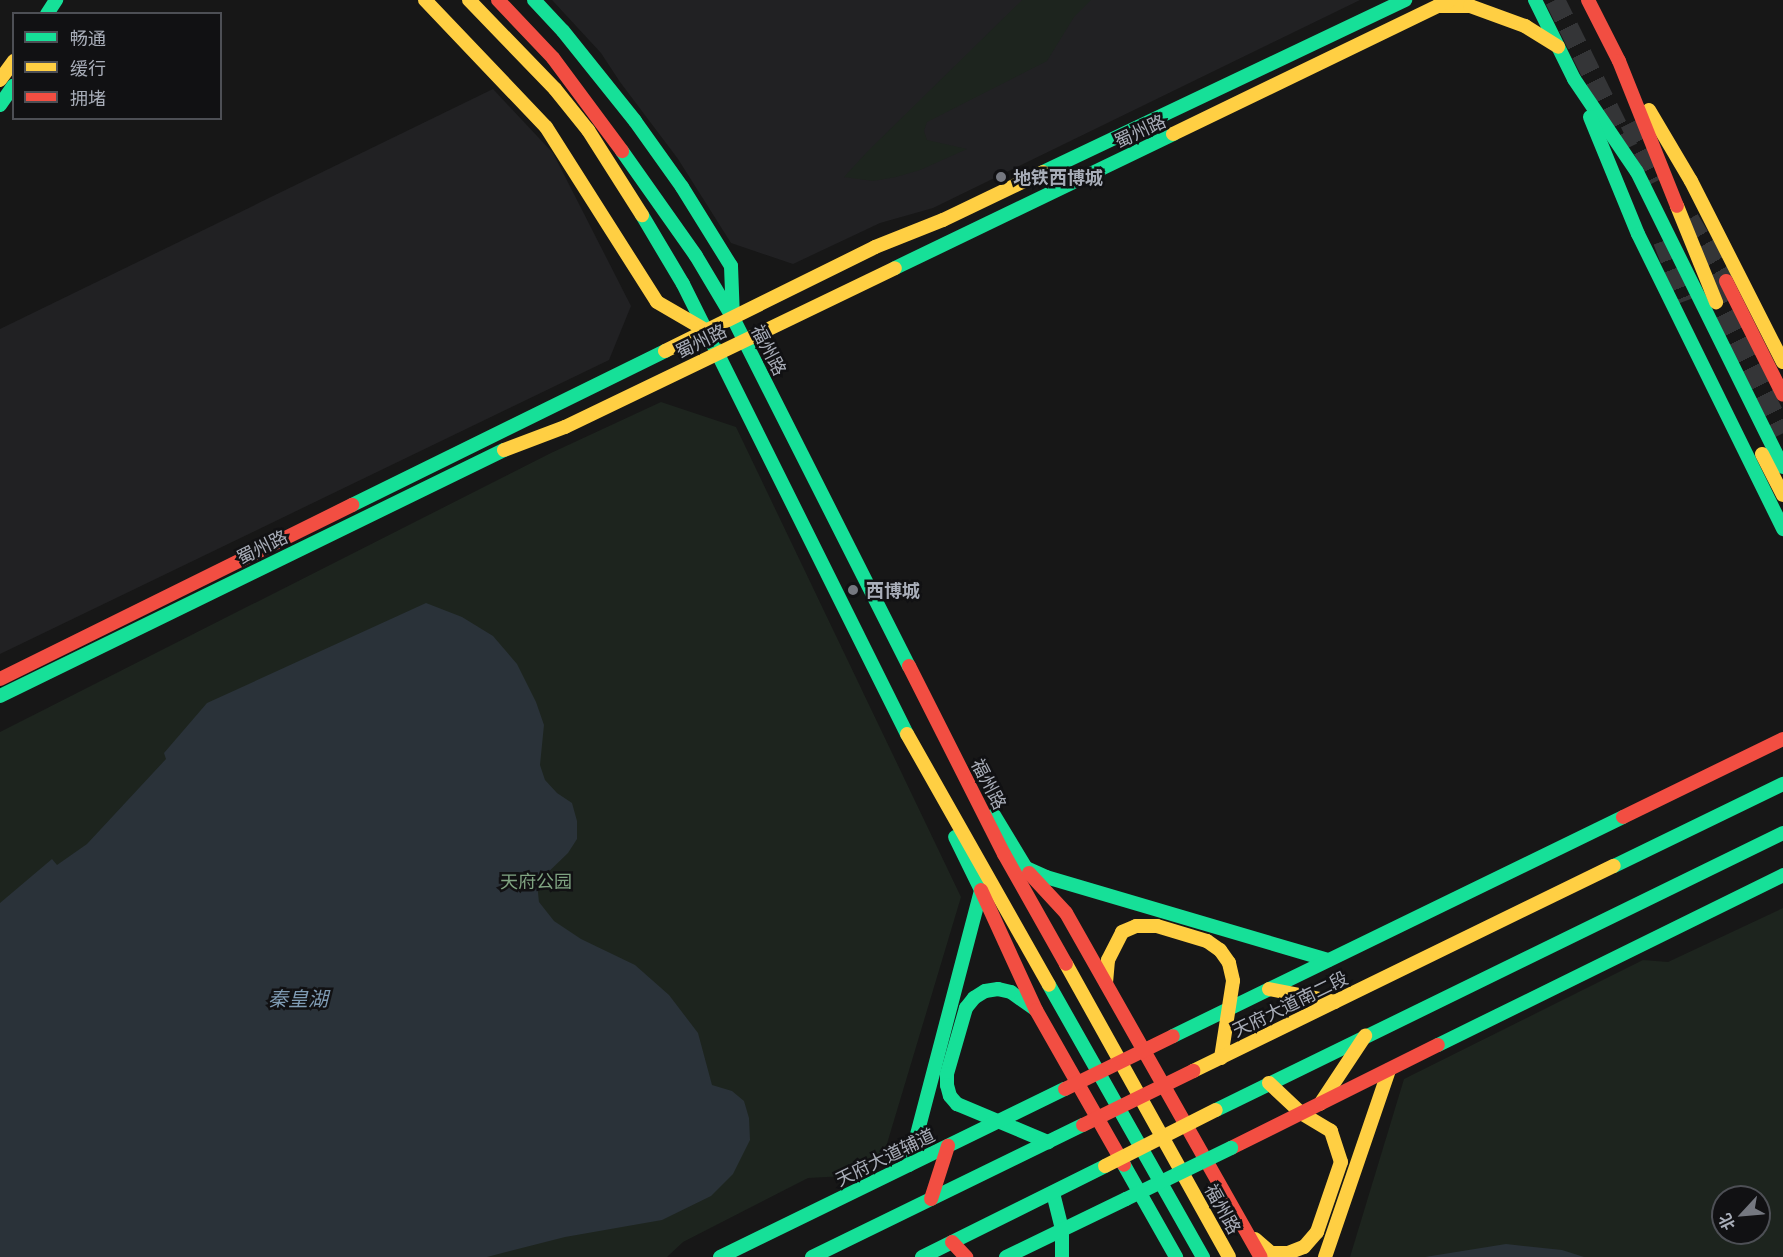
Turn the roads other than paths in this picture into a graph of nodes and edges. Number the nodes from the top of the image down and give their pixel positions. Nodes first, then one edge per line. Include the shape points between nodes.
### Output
1 (425, 0) edge
2 (469, 0) edge
3 (498, 0) edge
4 (534, 0) edge
5 (1405, 0) edge
6 (1535, 0) edge
7 (1588, 0) edge
8 (1605, 0) edge
9 (1444, 3) edge
10 (1602, 28) junction
11 (1559, 48) junction
12 (1619, 61) junction
13 (12, 64) edge
14 (1574, 79) junction
15 (0, 80) edge
16 (12, 88) edge
17 (0, 105) edge
18 (1726, 281) tunnel mouth
19 (1686, 301) tunnel mouth
20 (733, 318) junction
21 (707, 331) junction
22 (744, 340) junction
23 (718, 352) junction
24 (1783, 362) edge
25 (1783, 395) edge
26 (1783, 439) edge
27 (1783, 466) edge
28 (1783, 495) edge
29 (1783, 529) edge
30 (0, 679) edge
31 (0, 696) edge
32 (891, 705) junction
33 (930, 706) junction
34 (1783, 739) edge
35 (1783, 784) edge
36 (1783, 833) edge
37 (1026, 868) junction
38 (1783, 875) edge
39 (981, 891) junction
40 (1328, 960) junction
41 (1106, 983) junction
42 (1269, 990) junction
43 (1335, 1002) junction
44 (1229, 1009) junction
45 (1036, 1010) junction
46 (1365, 1036) junction
47 (1221, 1058) junction
48 (1389, 1070) junction
49 (1269, 1083) junction
50 (1320, 1104) junction
51 (1301, 1113) junction
52 (997, 1122) junction
53 (1048, 1142) junction
54 (948, 1146) junction
55 (909, 1165) junction
56 (1053, 1193) junction
57 (931, 1199) junction
58 (1062, 1229) junction
59 (1244, 1229) junction
60 (952, 1242) junction
61 (720, 1257) edge
62 (812, 1257) edge
63 (922, 1257) edge
64 (966, 1257) edge
65 (1006, 1257) edge
66 (1062, 1257) edge
67 (1176, 1257) edge
68 (1203, 1257) edge
69 (1229, 1257) edge
70 (1261, 1257) edge
71 (1325, 1257) edge

1 - 21 main road via 546,127 657,302
2 - 21 main road via 555,89 588,130 683,284
3 - 20 main road, 福州路 via 553,58 597,115 696,256
4 - 20 main road, 福州路 via 628,112 682,187 731,266
5 - 20 main road, 蜀州路 via 943,220 875,247
6 - 11 main road
7 - 10 main road
8 - 10 main road
9 - 11 main road via 1470,6 1525,26
9 - 22 main road, 蜀州路
10 - 12 main road
11 - 14 main road
12 - 24 main road via 1691,181
12 - 26 main road via 1706,281
13 - 15 main road
14 - 27 main road via 1637,172
14 - 29 main road via 1638,234
16 - 17 main road
18 - 25 main road
19 - 28 main road
20 - 21 main road, 蜀州路
20 - 22 main road, 福州路
21 - 23 main road
21 - 30 main road, 蜀州路
22 - 23 main road, 蜀州路
22 - 33 main road, 福州路
23 - 31 main road, 蜀州路 via 565,427 496,453
23 - 32 main road
32 - 39 main road
32 - 68 main road
33 - 37 main road
33 - 69 main road, 福州路 via 1004,854
34 - 40 main road, 天府大道辅道
35 - 43 main road, 天府大道南二段
36 - 46 main road
37 - 40 main road
37 - 41 main road via 1066,913
38 - 48 main road
39 - 45 main road
39 - 55 main road
40 - 42 main road, 天府大道辅道
41 - 44 main road via 1108,960 1122,932 1136,926 1157,927 1207,941 1220,950 1229,963 1233,981
41 - 59 main road
42 - 43 main road
42 - 44 main road, 天府大道辅道
43 - 47 main road, 天府大道南二段
44 - 47 main road
44 - 52 main road, 天府大道辅道, bridge
45 - 52 main road via 1011,992 998,989 980,994 966,1008 946,1084 957,1104
45 - 67 main road
46 - 49 main road
46 - 50 main road
47 - 53 main road, 天府大道南二段, bridge
48 - 50 main road
48 - 71 main road
49 - 51 main road
49 - 56 main road, bridge
50 - 51 main road
51 - 58 main road, bridge
51 - 59 main road via 1331,1131 1341,1162 1317,1232 1304,1246 1288,1253 1271,1253
52 - 53 main road
52 - 54 main road, 天府大道辅道
53 - 57 main road, 天府大道南二段
54 - 55 main road, 天府大道辅道
54 - 57 main road
55 - 61 main road, 天府大道辅道
56 - 58 main road
56 - 60 main road
57 - 62 main road, 天府大道南二段
58 - 65 main road
58 - 66 main road
59 - 70 main road
60 - 63 main road
60 - 64 main road

